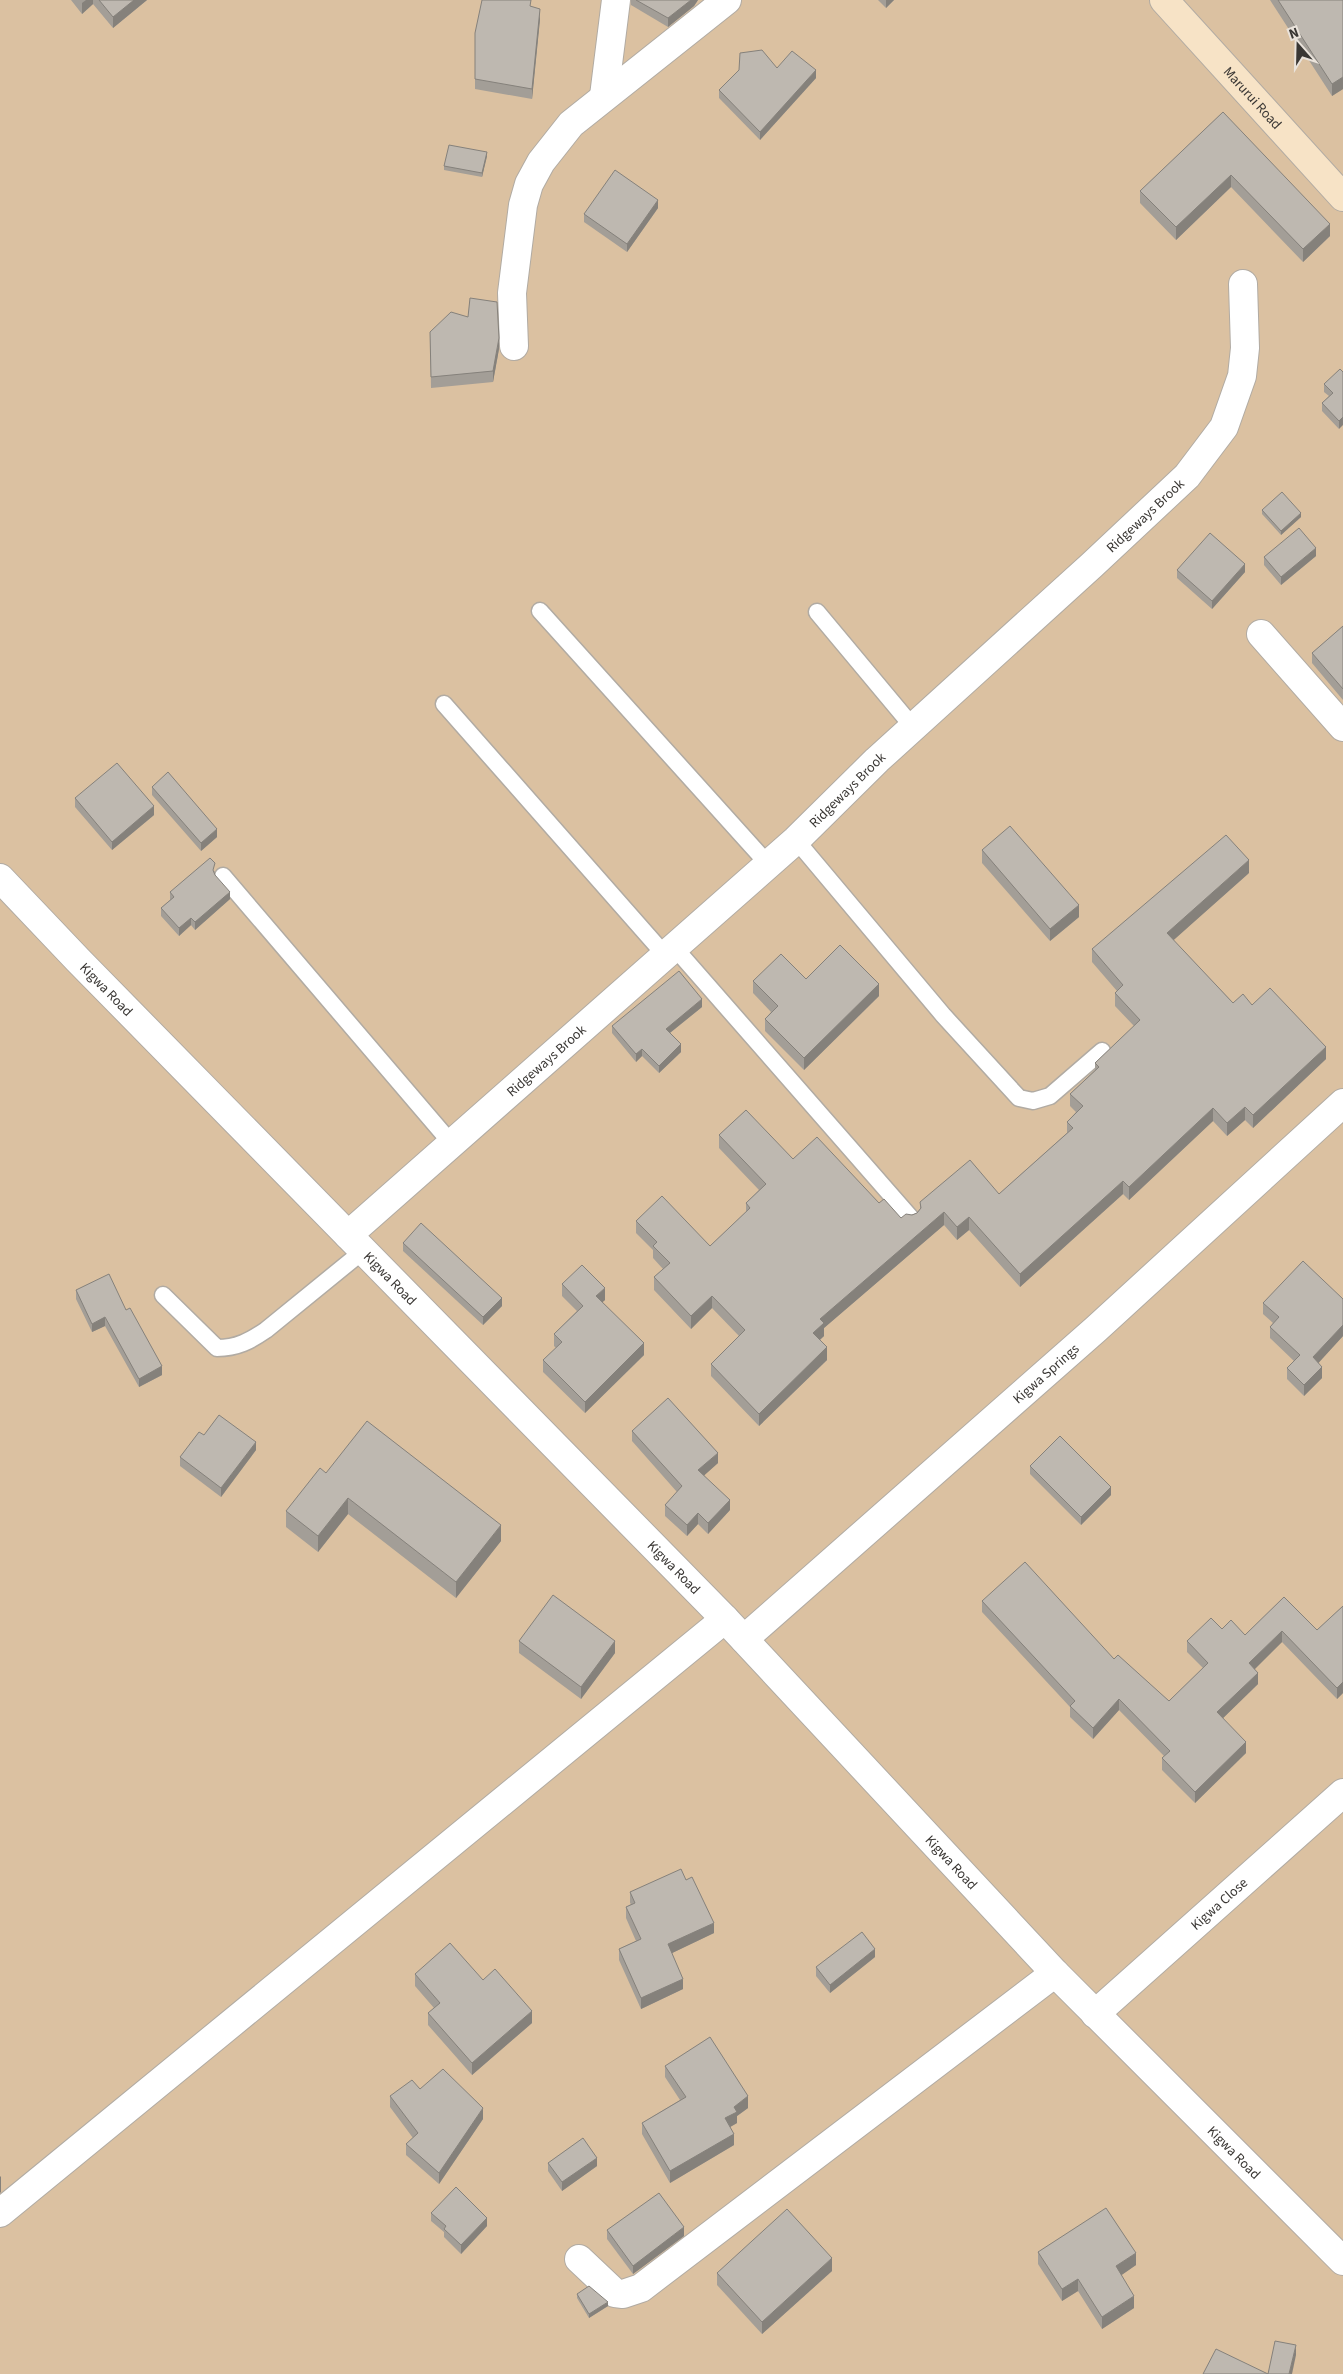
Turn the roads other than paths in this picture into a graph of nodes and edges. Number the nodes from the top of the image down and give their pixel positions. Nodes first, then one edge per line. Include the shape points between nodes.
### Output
1 (616, 0) edge
2 (728, 0) edge
3 (1164, 0) edge
4 (604, 96) junction
5 (1343, 197) edge
6 (1243, 284) dead end
7 (514, 346) dead end
8 (540, 611) dead end
9 (817, 612) dead end
10 (1261, 634) dead end
11 (444, 704) dead end
12 (913, 727) junction
13 (1343, 727) edge
14 (796, 840) junction
15 (767, 863) junction
16 (223, 876) dead end
17 (0, 878) edge
18 (669, 951) junction
19 (1102, 1051) dead end
20 (1343, 1103) edge
21 (452, 1144) junction
22 (911, 1218) edge
23 (356, 1243) junction
24 (162, 1295) dead end
25 (725, 1619) junction
26 (744, 1639) junction
27 (1343, 1793) edge
28 (1055, 1973) junction
29 (1095, 2014) junction
30 (0, 2213) edge
31 (579, 2259) dead end
32 (1343, 2261) edge

1 - 4 street
2 - 4 street
3 - 5 street, Marurui Road
4 - 7 street via 555,142 529,184 523,205 512,293
6 - 12 street, Ridgeways Brook via 1245,348 1242,376 1224,427 1204,456 1092,565
8 - 15 lane
9 - 12 lane
10 - 13 street
11 - 18 lane
12 - 14 street, Ridgeways Brook
14 - 15 street, Ridgeways Brook
14 - 19 lane via 943,1015 1020,1098 1033,1101 1050,1096
15 - 18 street, Ridgeways Brook
16 - 21 lane
17 - 23 street, Kigwa Road
18 - 21 street, Ridgeways Brook
18 - 22 lane
20 - 26 street, Kigwa Springs via 1096,1329
21 - 23 street, Ridgeways Brook
23 - 24 lane via 266,1330 233,1348 217,1348
23 - 25 street, Kigwa Road
25 - 26 street, Kigwa Road
25 - 30 street
26 - 28 street, Kigwa Road
27 - 29 street, Kigwa Close
28 - 29 street, Kigwa Road
28 - 31 street via 642,2288 615,2293
29 - 32 street, Kigwa Road

